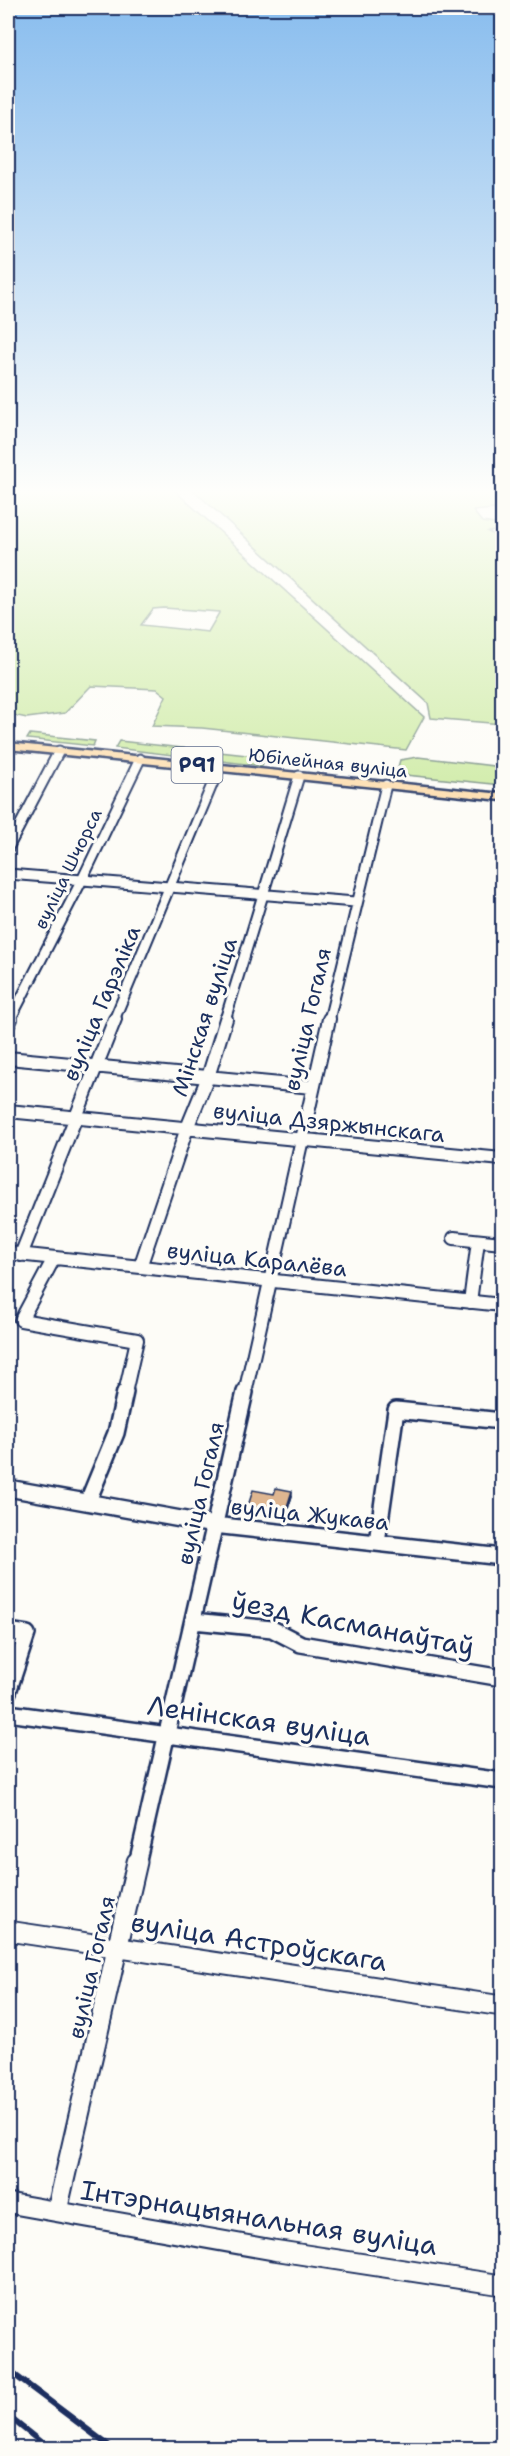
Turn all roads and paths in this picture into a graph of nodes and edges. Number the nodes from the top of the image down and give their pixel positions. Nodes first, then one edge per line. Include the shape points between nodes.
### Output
1 (8, 746) edge
2 (59, 751) junction
3 (140, 759) junction
4 (219, 768) junction
5 (298, 776) junction
6 (386, 785) junction
7 (502, 797) edge
8 (8, 848) edge
9 (8, 874) edge
10 (83, 879) junction
11 (172, 886) junction
12 (265, 893) junction
13 (356, 902) junction
14 (8, 1025) edge
15 (8, 1058) edge
16 (95, 1067) junction
17 (208, 1077) junction
18 (312, 1087) junction
19 (8, 1111) edge
20 (74, 1118) junction
21 (187, 1128) junction
22 (301, 1140) junction
23 (502, 1159) edge
24 (454, 1238) dead end
25 (478, 1241) junction
26 (502, 1243) edge
27 (14, 1254) edge
28 (54, 1258) junction
29 (140, 1267) junction
30 (269, 1282) junction
31 (470, 1302) junction
32 (502, 1305) edge
33 (502, 1421) edge
34 (8, 1488) edge
35 (88, 1501) junction
36 (214, 1525) junction
37 (377, 1542) junction
38 (502, 1557) edge
39 (194, 1621) junction
40 (8, 1630) edge
41 (502, 1678) edge
42 (8, 1692) edge
43 (8, 1713) edge
44 (166, 1734) junction
45 (502, 1780) edge
46 (8, 1931) edge
47 (116, 1948) junction
48 (502, 2007) edge
49 (8, 2203) edge
50 (57, 2211) junction
51 (502, 2285) edge

1 - 2 main road, Юбілейная вуліца / Р91
2 - 3 main road, Юбілейная вуліца / Р91
2 - 8 street
3 - 4 main road, Юбілейная вуліца / Р91
3 - 10 street, вуліца Шчорса
4 - 5 main road, Юбілейная вуліца / Р91
4 - 11 street, вуліца Гарэліка
5 - 6 main road, Юбілейная вуліца / Р91
5 - 12 street, Мінская вуліца
6 - 7 main road, Юбілейная вуліца / Р91
6 - 13 street, вуліца Гогаля
9 - 10 street
10 - 11 street
10 - 14 street, вуліца Шчорса
11 - 12 street
11 - 16 street, вуліца Гарэліка
12 - 13 street
12 - 17 street, Мінская вуліца
13 - 18 street, вуліца Гогаля
15 - 16 street
16 - 17 street
16 - 20 street, вуліца Гарэліка
17 - 18 street
17 - 21 street, Мінская вуліца
18 - 22 street, вуліца Гогаля
19 - 20 street, вуліца Дзяржынскага
20 - 21 street, вуліца Дзяржынскага
20 - 27 street, вуліца Гарэліка
21 - 22 street, вуліца Дзяржынскага
21 - 29 street, Мінская вуліца
22 - 23 street, вуліца Дзяржынскага
22 - 30 street, вуліца Гогаля
24 - 25 street
25 - 26 street
25 - 31 street
27 - 28 street, вуліца Каралёва
28 - 29 street, вуліца Каралёва
28 - 35 street via 21,1320 137,1340 116,1433
29 - 30 street, вуліца Каралёва
30 - 31 street, вуліца Каралёва
30 - 36 street, вуліца Гогаля
31 - 32 street, вуліца Каралёва
33 - 37 street via 396,1410
34 - 35 street, вуліца Жукава
35 - 36 street, вуліца Жукава
36 - 37 street, вуліца Жукава
36 - 39 street, вуліца Гогаля
37 - 38 street, вуліца Жукава
39 - 41 street, ўезд Касманаўтаў via 272,1629 301,1644
39 - 44 street, вуліца Гогаля
40 - 42 street via 27,1634
43 - 44 street, Ленінская вуліца
44 - 45 street, Ленінская вуліца
44 - 47 street, вуліца Гогаля
46 - 47 street, вуліца Астроўскага
47 - 48 street, вуліца Астроўскага
47 - 50 street, вуліца Гогаля
49 - 50 street, Інтэрнацыянальная вуліца
50 - 51 street, Інтэрнацыянальная вуліца via 273,2250

